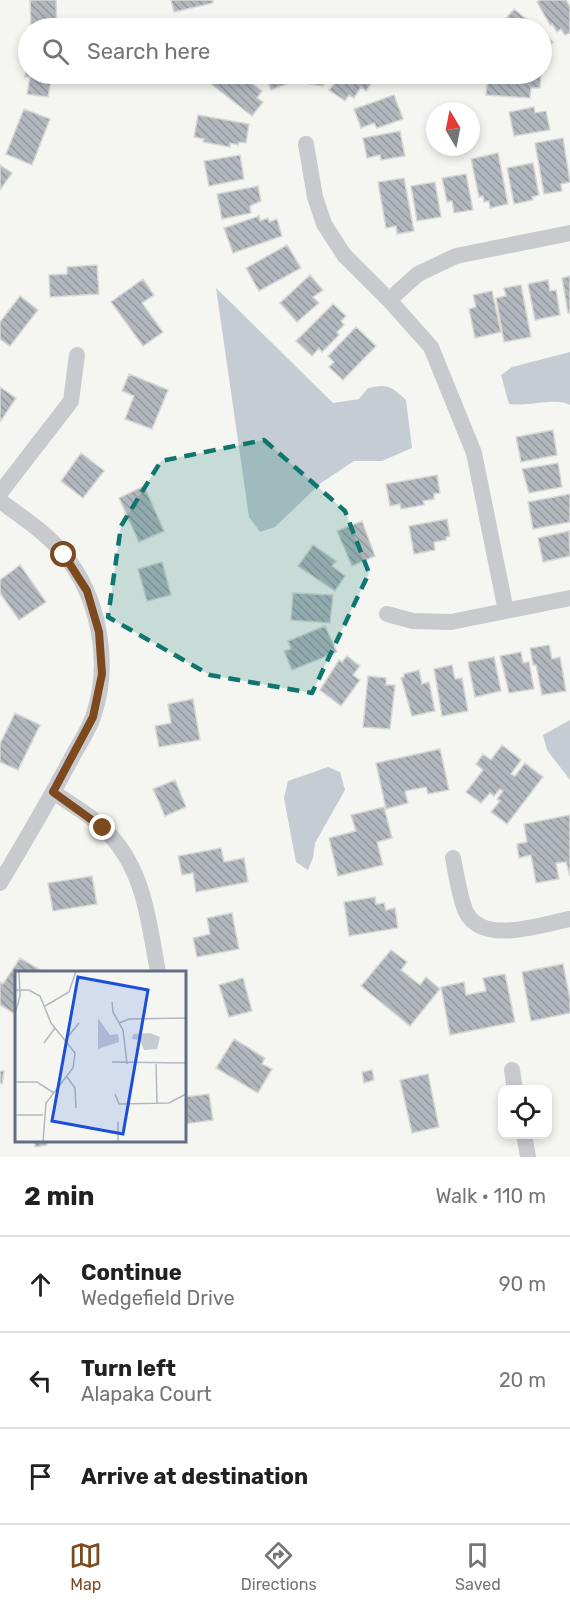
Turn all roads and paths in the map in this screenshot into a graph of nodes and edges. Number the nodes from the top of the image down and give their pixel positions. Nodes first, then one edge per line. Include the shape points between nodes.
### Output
1 (306, 144) dead end
2 (570, 233) edge
3 (390, 300) junction
4 (77, 355) dead end
5 (0, 493) edge
6 (0, 501) edge
7 (570, 598) edge
8 (506, 611) junction
9 (387, 614) dead end
10 (53, 792) junction
11 (453, 858) dead end
12 (0, 884) edge
13 (570, 919) edge
14 (158, 971) edge
15 (512, 1070) dead end
16 (514, 1085) edge
17 (525, 1139) edge
18 (528, 1157) edge

1 - 3 street via 324,225 344,255
2 - 3 street via 456,256 418,274
3 - 8 street via 431,347 474,453
4 - 5 street via 71,401
6 - 10 street via 47,536 64,555 87,591 99,632 102,674 93,717
7 - 8 street
8 - 9 street via 451,622 413,621
10 - 12 street
10 - 14 street via 97,822 126,855 143,893
11 - 13 street via 466,914 481,927 499,933
15 - 16 street
17 - 18 street

